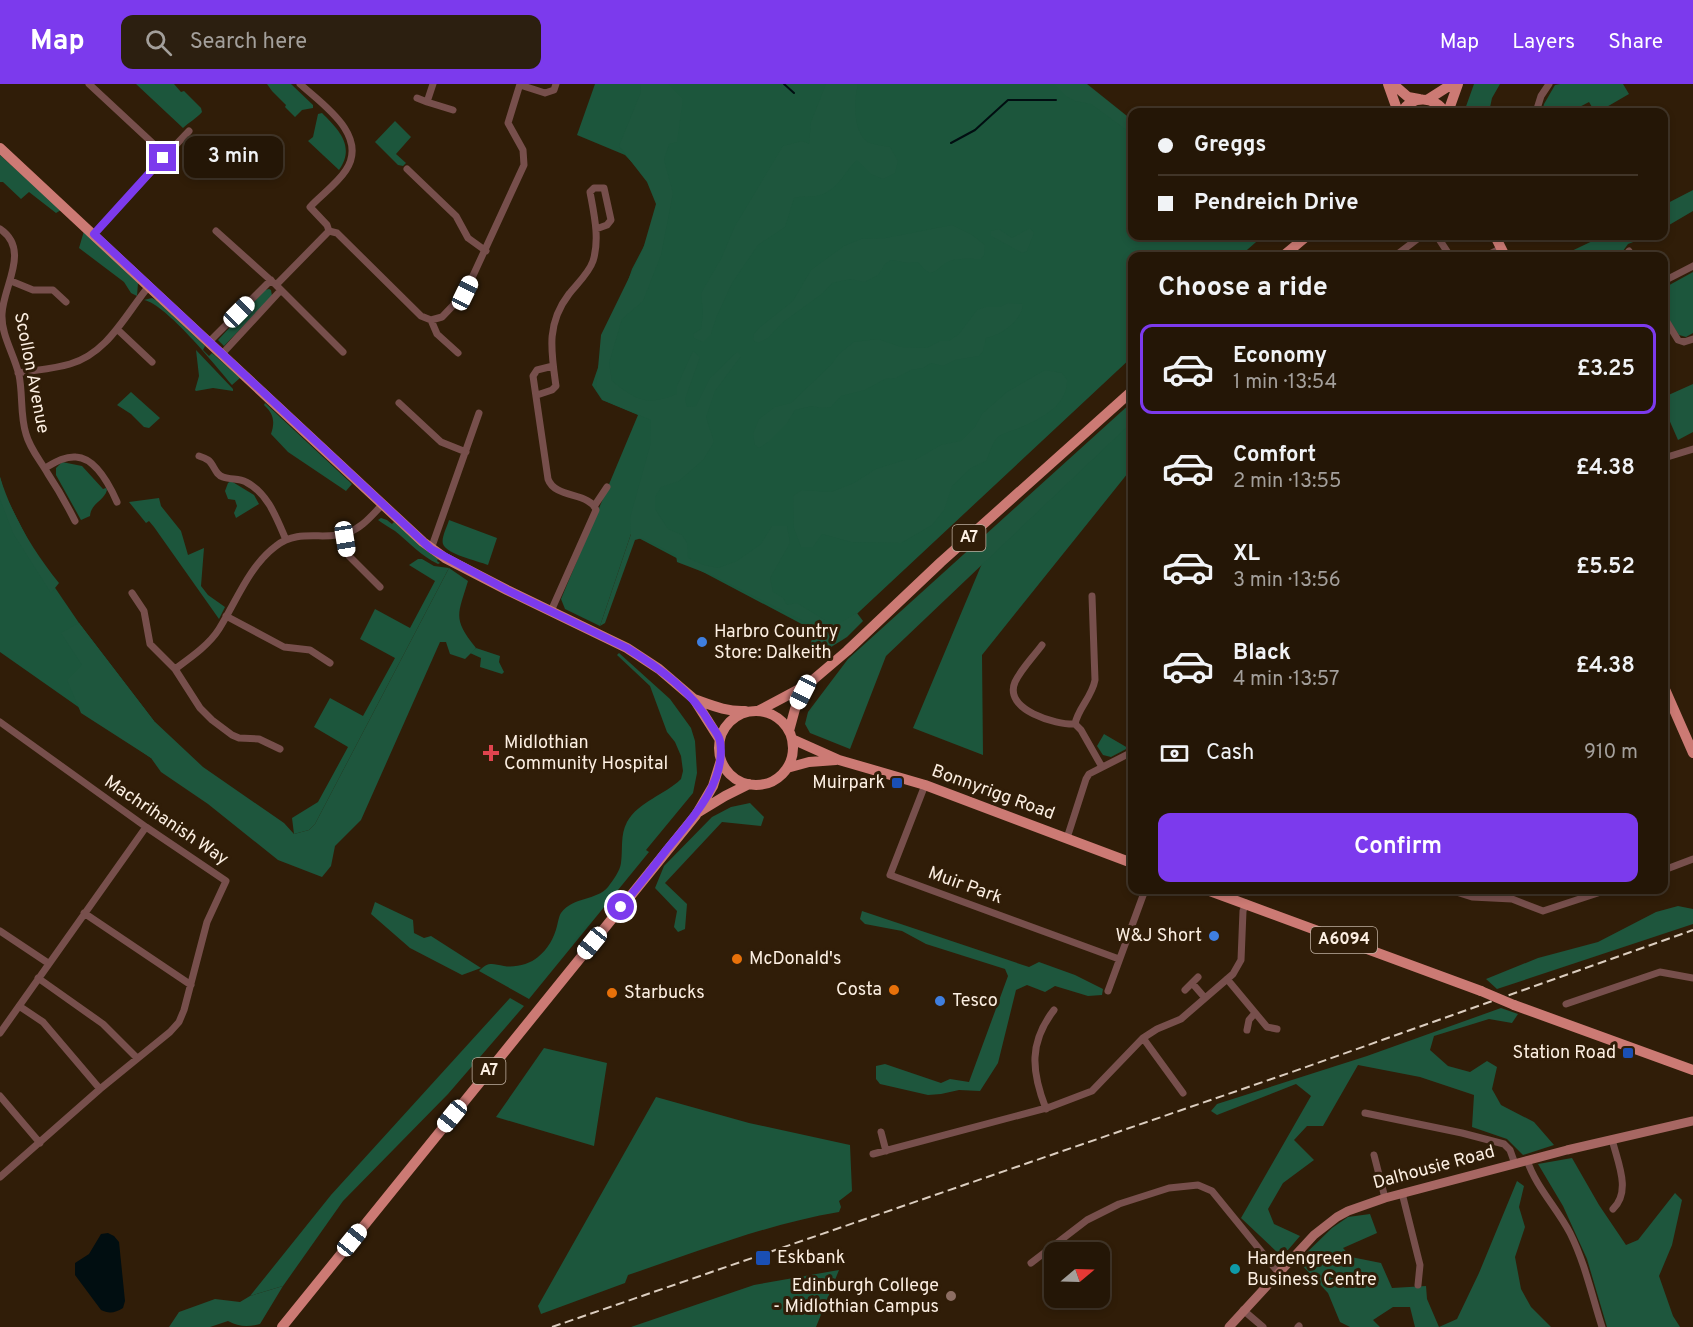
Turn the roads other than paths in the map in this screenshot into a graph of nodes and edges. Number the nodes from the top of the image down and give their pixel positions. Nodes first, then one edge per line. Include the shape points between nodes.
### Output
1 (89, 84) edge
2 (300, 84) edge
3 (433, 84) edge
4 (556, 84) edge
5 (1388, 84) edge
6 (1393, 84) edge
7 (1452, 84) edge
8 (1458, 84) edge
9 (1549, 84) edge
10 (520, 85) edge
11 (417, 98) dead end
12 (1423, 100) junction
13 (427, 102) junction
14 (1398, 108) edge
15 (1404, 108) edge
16 (1443, 108) edge
17 (1447, 108) edge
18 (1537, 108) edge
19 (453, 110) dead end
20 (189, 131) dead end
21 (0, 148) edge
22 (163, 155) junction
23 (407, 169) dead end
24 (0, 229) edge
25 (596, 229) junction
26 (216, 231) dead end
27 (329, 231) junction
28 (94, 234) junction
29 (1302, 240) edge
30 (1416, 240) edge
31 (486, 251) junction
32 (1288, 252) edge
33 (1400, 252) edge
34 (1693, 266) edge
35 (1668, 279) edge
36 (10, 281) junction
37 (276, 285) junction
38 (149, 286) junction
39 (66, 302) dead end
40 (431, 320) junction
41 (1668, 324) edge
42 (117, 329) junction
43 (1693, 339) edge
44 (209, 342) junction
45 (343, 352) dead end
46 (458, 353) dead end
47 (222, 354) junction
48 (152, 362) dead end
49 (553, 366) junction
50 (18, 373) junction
51 (537, 395) junction
52 (1128, 395) edge
53 (399, 403) dead end
54 (478, 413) dead end
55 (1693, 449) edge
56 (465, 452) junction
57 (199, 456) dead end
58 (1668, 457) edge
59 (45, 468) junction
60 (607, 487) dead end
61 (117, 502) dead end
62 (382, 505) junction
63 (595, 505) junction
64 (75, 521) dead end
65 (344, 534) junction
66 (286, 540) junction
67 (431, 549) junction
68 (380, 587) dead end
69 (132, 593) dead end
70 (1092, 597) dead end
71 (551, 611) junction
72 (226, 616) junction
73 (1042, 645) dead end
74 (330, 663) dead end
75 (175, 669) junction
76 (807, 686) junction
77 (1668, 696) edge
78 (694, 699) junction
79 (753, 711) junction
80 (0, 722) edge
81 (1075, 724) junction
82 (791, 735) junction
83 (720, 740) junction
84 (280, 749) dead end
85 (1693, 753) edge
86 (1128, 754) edge
87 (721, 760) junction
88 (839, 760) junction
89 (1102, 767) junction
90 (788, 768) junction
91 (749, 784) junction
92 (925, 785) junction
93 (696, 815) junction
94 (146, 827) junction
95 (1067, 838) junction
96 (1693, 859) edge
97 (1128, 861) edge
98 (1668, 868) edge
99 (1143, 894) edge
100 (1219, 894) edge
101 (1463, 894) edge
102 (1595, 894) edge
103 (1246, 903) junction
104 (84, 913) junction
105 (0, 931) edge
106 (1119, 959) junction
107 (48, 963) junction
108 (38, 978) junction
109 (1693, 978) edge
110 (1227, 979) junction
111 (191, 985) junction
112 (1185, 990) dead end
113 (1108, 991) dead end
114 (1205, 998) junction
115 (1566, 1005) dead end
116 (19, 1006) junction
117 (1054, 1010) dead end
118 (1255, 1012) junction
119 (1277, 1029) dead end
120 (1247, 1030) dead end
121 (0, 1033) edge
122 (1143, 1038) junction
123 (137, 1058) junction
124 (1693, 1070) edge
125 (100, 1089) junction
126 (1183, 1093) dead end
127 (0, 1096) edge
128 (1046, 1109) junction
129 (1365, 1114) dead end
130 (1693, 1121) edge
131 (881, 1132) dead end
132 (1612, 1139) junction
133 (40, 1143) junction
134 (886, 1151) junction
135 (873, 1154) dead end
136 (1374, 1155) dead end
137 (1527, 1160) junction
138 (1515, 1164) junction
139 (0, 1177) edge
140 (1402, 1193) junction
141 (1385, 1198) junction
142 (1613, 1209) dead end
143 (1031, 1263) dead end
144 (1278, 1272) junction
145 (1418, 1285) dead end
146 (1243, 1310) junction
147 (282, 1327) edge
148 (1228, 1327) edge
149 (1263, 1327) edge
150 (1602, 1327) edge

1 - 22 street
2 - 27 street via 342,123 351,142 350,161 344,173 310,207
3 - 13 street
4 - 10 street via 548,93
5 - 14 main road
6 - 12 main road via 1401,92
7 - 12 main road
8 - 17 main road
9 - 18 street
10 - 31 street via 508,123 523,150 524,165
11 - 13 street
12 - 15 main road
12 - 16 main road
13 - 19 street
20 - 22 street
21 - 28 main road
22 - 28 street
23 - 31 street via 456,216 468,238
24 - 36 street, Scollon Avenue via 9,235 12,245 14,269
25 - 25 street via 590,192 601,187 606,190 611,220
25 - 49 street via 591,266 554,320
26 - 37 street
27 - 37 street
27 - 40 street via 337,234 421,316
28 - 38 main road
29 - 32 main road
30 - 33 street
31 - 40 street via 461,298 442,316
34 - 35 street
36 - 39 street, Scollon Avenue via 33,290 53,290
36 - 50 street, Scollon Avenue via 2,315
37 - 44 street
37 - 45 street
37 - 47 street
38 - 42 street
38 - 44 main road
40 - 46 street via 438,334
41 - 43 street via 1678,340
42 - 48 street
42 - 50 street via 98,350 80,361
44 - 47 main road
47 - 62 main road
49 - 51 street via 555,388
49 - 51 street via 534,372
50 - 59 street, Scollon Avenue via 25,433
51 - 63 street via 551,486
52 - 76 main road, A7
53 - 56 street via 441,442
54 - 56 street
55 - 58 street
56 - 67 street
57 - 66 street via 209,460 223,477 248,482 258,491 275,514
59 - 61 street via 75,456 89,461
59 - 64 street, Scollon Avenue
60 - 63 street
62 - 65 street via 358,528
62 - 67 main road
63 - 71 street via 596,514
65 - 66 street via 310,534
65 - 68 street via 349,556
66 - 72 street via 274,546 257,566
67 - 71 main road
69 - 75 street via 144,611 150,644
70 - 81 street via 1095,680
71 - 78 main road via 627,648
72 - 74 street via 284,647 310,650
72 - 75 street via 211,639
73 - 81 street via 1015,682 1016,698 1026,710 1058,724
75 - 84 street via 200,708 224,730
76 - 79 main road, A7
76 - 82 main road, A7 via 795,709
77 - 85 main road
78 - 79 main road via 727,710
78 - 83 main road
79 - 82 main road via 778,718
79 - 83 main road via 730,722
80 - 94 street, Machrihanish Way
81 - 89 street
82 - 88 main road, Bonnyrigg Road
82 - 90 main road via 793,754
83 - 87 main road
86 - 89 street
87 - 91 main road via 736,778
87 - 93 main road, A7
88 - 90 main road, Bonnyrigg Road
88 - 92 main road, Bonnyrigg Road
89 - 95 street via 1086,779
90 - 91 main road via 770,782
91 - 93 main road, A7
92 - 95 main road, Bonnyrigg Road
92 - 106 street, Muir Park via 890,875
93 - 147 main road, A7
94 - 104 street
94 - 111 street, Machrihanish Way via 226,880 207,922
95 - 97 main road, Bonnyrigg Road
96 - 98 street
99 - 106 street
100 - 103 main road, A6094
101 - 102 street via 1512,899 1543,911
103 - 110 street via 1241,960
103 - 124 main road, A6094, bridge
104 - 107 street
104 - 111 street
105 - 107 street
106 - 113 street
107 - 108 street
108 - 116 street
108 - 123 street via 103,1024
109 - 115 street via 1660,972
110 - 114 street
110 - 118 street
111 - 123 street, Machrihanish Way via 178,1022
112 - 114 street via 1195,980
114 - 122 street via 1176,1022
116 - 121 street
116 - 125 street via 43,1022
117 - 128 street via 1036,1043 1036,1075
118 - 119 street via 1267,1027
118 - 120 street via 1248,1020
122 - 126 street
122 - 128 street via 1092,1091
123 - 125 street, Machrihanish Way
125 - 133 street, Machrihanish Way
127 - 133 street
128 - 134 street
129 - 138 street via 1504,1144
130 - 132 main road, Dalhousie Road
131 - 134 street
132 - 137 main road, Dalhousie Road
132 - 142 street via 1623,1184 1622,1195
133 - 139 street, Machrihanish Way
134 - 135 street
136 - 141 street
137 - 138 main road, Dalhousie Road
137 - 150 street via 1578,1251
138 - 140 main road, Dalhousie Road
140 - 141 main road, Dalhousie Road
140 - 145 street via 1420,1265
141 - 144 main road, Dalhousie Road via 1337,1217
143 - 144 street via 1087,1221 1119,1204 1169,1188 1198,1185 1212,1191
144 - 146 main road, Dalhousie Road
146 - 148 main road, Dalhousie Road
146 - 149 street

